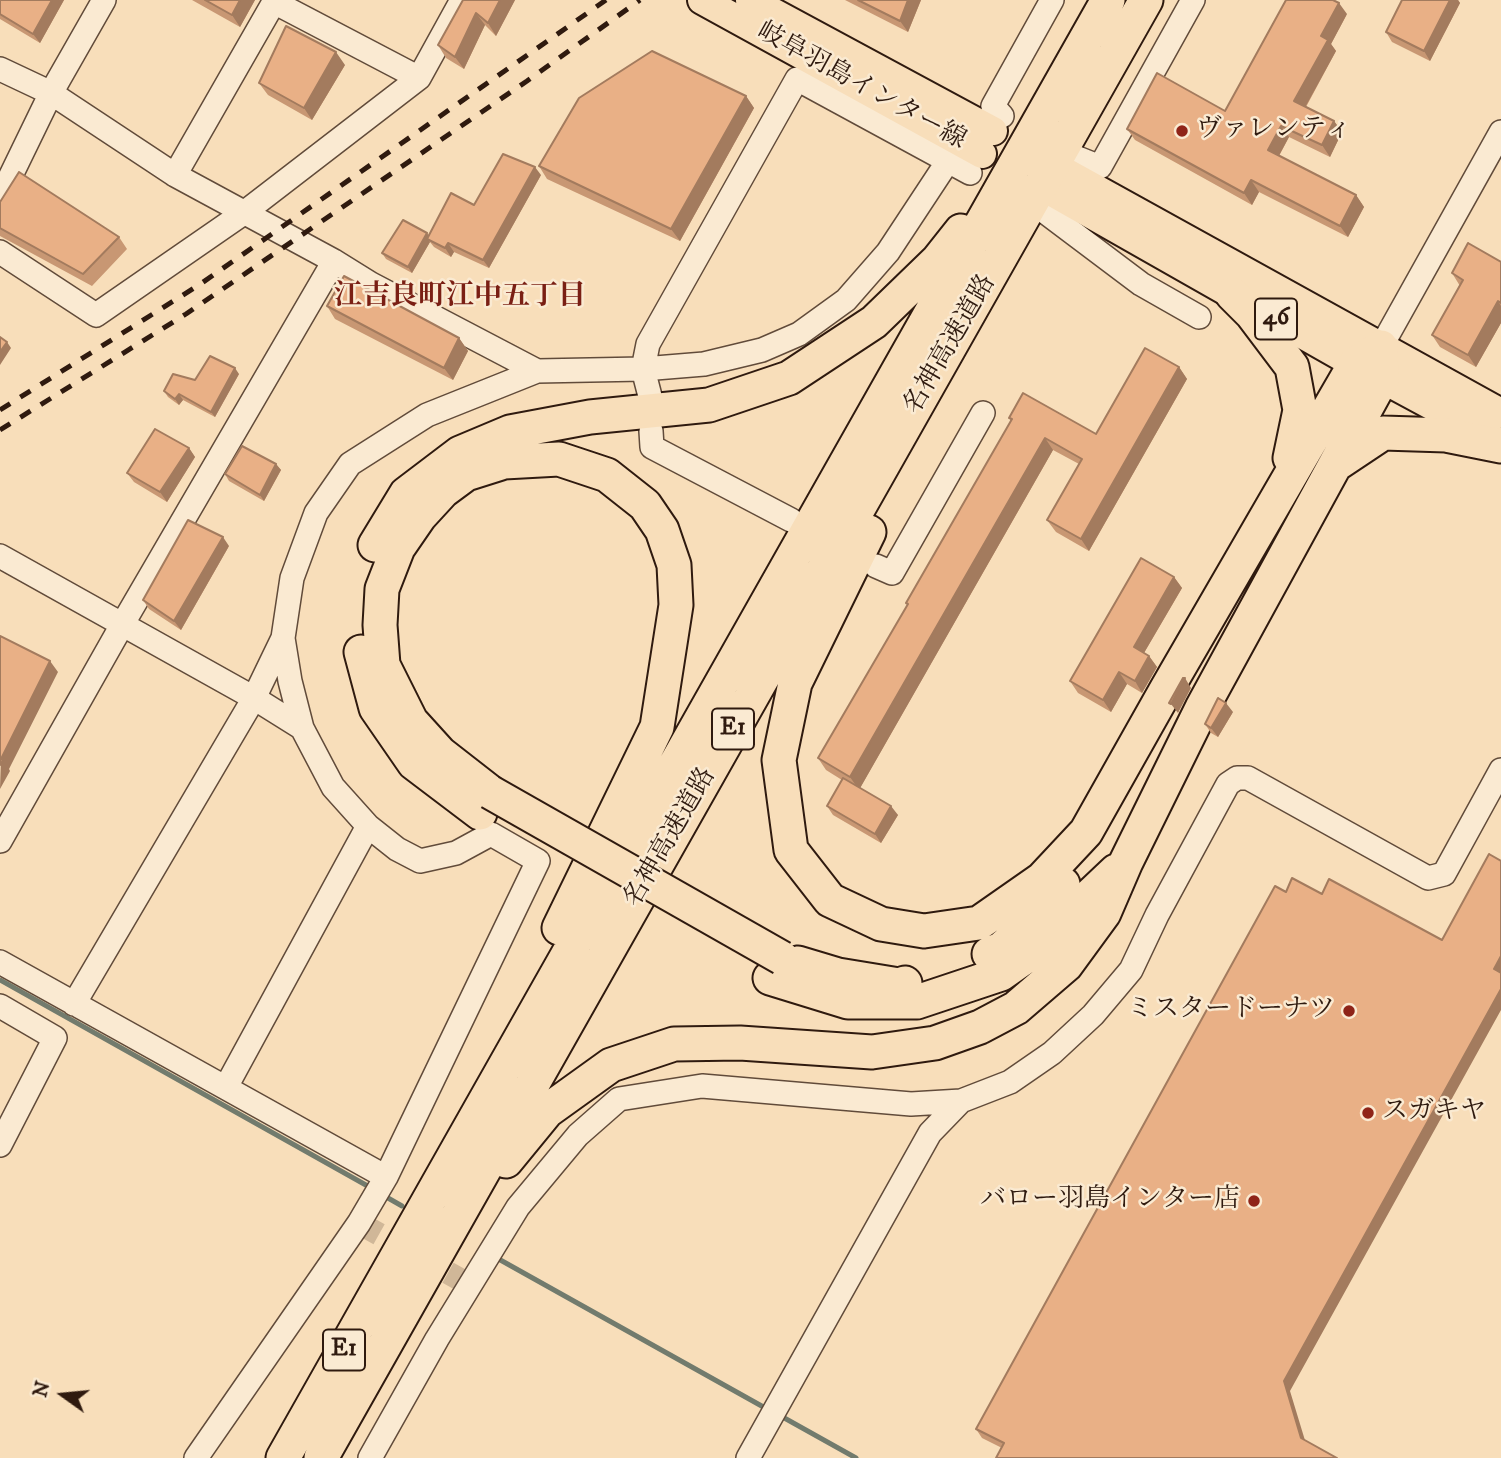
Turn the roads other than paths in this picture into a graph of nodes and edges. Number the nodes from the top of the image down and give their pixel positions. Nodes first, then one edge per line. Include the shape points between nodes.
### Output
1 (104, 0) edge
2 (462, 0) edge
3 (702, 0) edge
4 (750, 0) edge
5 (1052, 0) edge
6 (1108, 0) edge
7 (1146, 0) edge
8 (1193, 0) edge
9 (0, 69) edge
10 (815, 76) junction
11 (419, 78) junction
12 (51, 93) junction
13 (1501, 132) edge
14 (987, 144) junction
15 (1018, 161) junction
16 (948, 162) junction
17 (175, 175) junction
18 (1054, 187) junction
19 (0, 198) edge
20 (245, 212) junction
21 (0, 252) edge
22 (334, 261) junction
23 (1232, 294) junction
24 (1199, 317) dead end
25 (1373, 363) junction
26 (643, 369) junction
27 (537, 371) junction
28 (651, 400) dead end
29 (983, 413) dead end
30 (1501, 413) edge
31 (651, 430) dead end
32 (1501, 444) edge
33 (1335, 465) junction
34 (1285, 484) junction
35 (791, 520) dead end
36 (0, 556) edge
37 (876, 566) dead end
38 (122, 625) junction
39 (283, 638) junction
40 (254, 698) junction
41 (302, 728) junction
42 (1501, 770) edge
43 (485, 802) junction
44 (368, 826) junction
45 (1086, 832) junction
46 (0, 841) edge
47 (1126, 862) junction
48 (0, 962) edge
49 (776, 968) junction
50 (74, 1004) junction
51 (0, 1006) edge
52 (226, 1087) junction
53 (961, 1101) junction
54 (0, 1145) edge
55 (384, 1180) junction
56 (449, 1230) junction
57 (405, 1241) junction
58 (196, 1458) edge
59 (283, 1458) edge
60 (321, 1458) edge
61 (370, 1458) edge
62 (748, 1458) edge

1 - 12 street
2 - 11 street
3 - 10 main road, 岐阜羽島インター線
4 - 14 main road, 岐阜羽島インター線
5 - 14 street via 993,106
6 - 15 highway, 名神高速道路 / E1
7 - 18 highway, 名神高速道路 / E1
8 - 18 street via 1100,167
9 - 12 street
10 - 14 main road, 岐阜羽島インター線
10 - 16 street
10 - 26 street via 797,79 648,344
11 - 17 street via 274,2
11 - 20 street
12 - 17 street
12 - 19 street
13 - 25 street
14 - 16 street
15 - 43 highway via 938,260 874,322 789,378 709,405 590,417 510,432 460,453 406,494 373,550 361,584 357,617 361,660 376,708 414,763
15 - 57 highway, 名神高速道路 / E1
16 - 26 street via 888,251 846,300 799,334 704,364
17 - 20 street
18 - 23 main road, 46
18 - 24 street via 1141,284
18 - 25 main road, 46
18 - 45 highway via 795,682 779,760 791,850 830,900 881,924 924,931 979,923 1042,879
18 - 56 highway, 名神高速道路 / E1
20 - 21 street via 96,315
20 - 22 street
22 - 27 street
22 - 38 street
23 - 25 main road, 46
23 - 34 highway via 1292,367 1300,410
25 - 30 main road, 46
25 - 32 main road, 46
25 - 33 highway
25 - 34 highway
26 - 27 street
26 - 28 street
27 - 39 street via 427,415 350,464 316,513 292,578
29 - 37 street via 892,573
31 - 35 street via 652,447
32 - 33 highway via 1446,435 1383,433
33 - 47 highway via 1202,708
34 - 45 highway
36 - 38 street
38 - 40 street
38 - 46 street
39 - 40 street
39 - 41 street
40 - 41 street
40 - 50 street
41 - 44 street via 333,787
42 - 53 street via 1444,874 1427,878 1248,778 1237,778 1228,784 1131,970 1093,1015 1052,1053 1010,1082
43 - 49 highway
43 - 57 highway via 411,720 383,665 382,589 398,548 450,485 466,474 504,462 559,459 607,475 645,505 662,530 674,565 676,605 656,727
44 - 52 street
44 - 55 street via 420,861 456,853 491,834 538,861
45 - 49 highway via 1055,901 1001,949 899,985
47 - 49 highway via 1045,943 1000,974 918,1002 848,1002
47 - 56 highway via 1104,913 1066,965 1016,1008 935,1043 872,1052 740,1043 674,1044 611,1065 547,1111
48 - 50 street
50 - 52 street
51 - 54 street via 55,1038
52 - 55 street
53 - 61 street via 911,1104 702,1086 620,1100 578,1135 518,1207
53 - 62 street via 930,1133
55 - 58 street
56 - 60 highway, 名神高速道路 / E1
57 - 59 highway, 名神高速道路 / E1

